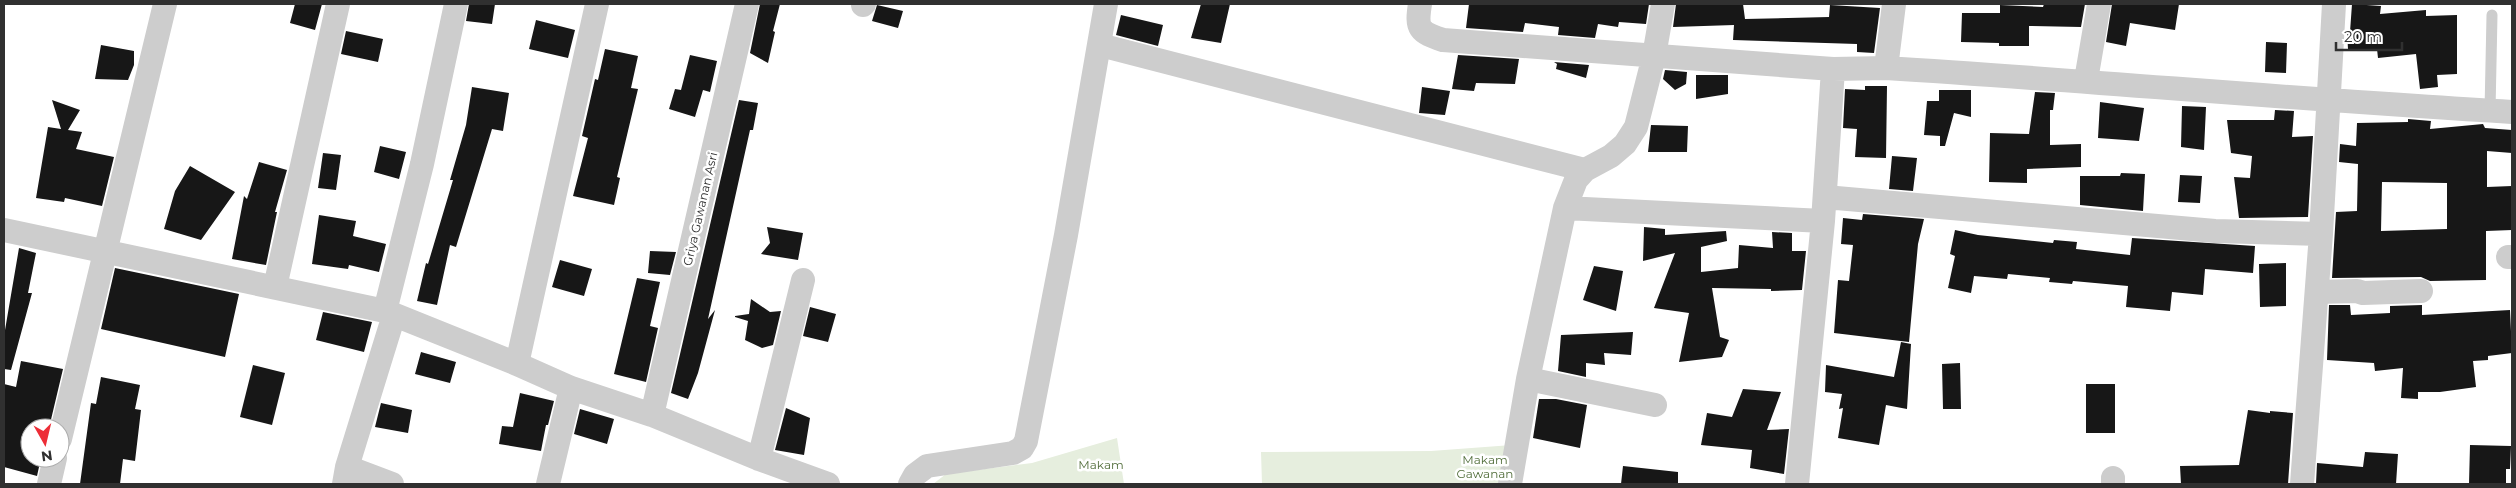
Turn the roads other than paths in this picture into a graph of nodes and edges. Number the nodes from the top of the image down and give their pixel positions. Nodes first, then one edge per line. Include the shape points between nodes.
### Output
1 (165, 4) edge
2 (338, 4) edge
3 (456, 4) edge
4 (597, 4) edge
5 (747, 4) edge
6 (1106, 4) edge
7 (1420, 4) edge
8 (1663, 4) edge
9 (1894, 4) edge
10 (2099, 4) edge
11 (2334, 4) edge
12 (2492, 16) dead end
13 (1100, 45) junction
14 (1654, 56) junction
15 (1886, 68) junction
16 (1833, 69) junction
17 (2086, 80) junction
18 (2327, 101) junction
19 (2501, 111) edge
20 (1585, 170) junction
21 (1825, 197) junction
22 (1565, 208) junction
23 (1823, 221) junction
24 (4, 230) edge
25 (2322, 234) junction
26 (107, 252) junction
27 (803, 280) dead end
28 (275, 288) junction
29 (2422, 291) dead end
30 (2317, 292) junction
31 (390, 313) junction
32 (517, 364) junction
33 (1528, 380) junction
34 (571, 388) junction
35 (1655, 405) dead end
36 (652, 415) junction
37 (65, 418) edge
38 (759, 459) junction
39 (53, 468) edge
40 (346, 476) edge
41 (49, 484) edge
42 (392, 484) edge
43 (548, 484) edge
44 (828, 484) edge
45 (910, 484) edge
46 (1510, 484) edge
47 (1797, 484) edge
48 (2302, 484) edge

1 - 26 street
2 - 28 street
3 - 31 street
4 - 32 street
5 - 36 street, Griya Gawanan Asri
6 - 13 street
7 - 14 street via 1420,28 1426,34 1443,40
8 - 14 street
9 - 15 street
10 - 17 street
11 - 18 street
12 - 19 lane
13 - 20 street
13 - 45 street via 1026,440 1022,448 1013,452 927,466
14 - 16 street
14 - 20 street via 1636,127 1625,144 1611,156
15 - 16 street
15 - 17 street
16 - 21 street
17 - 18 street
18 - 19 street via 2450,115
18 - 25 street
20 - 22 street via 1576,180
21 - 23 street
21 - 25 street via 2159,227
22 - 23 street
22 - 33 street
23 - 47 street
24 - 26 street
25 - 30 street
26 - 28 street
26 - 37 street
27 - 38 street
28 - 31 street
29 - 30 street
30 - 48 street
31 - 32 street
31 - 40 street
32 - 34 street
33 - 35 street
33 - 46 street
34 - 36 street
34 - 43 street
36 - 38 street
38 - 44 street
39 - 41 street
40 - 42 street

